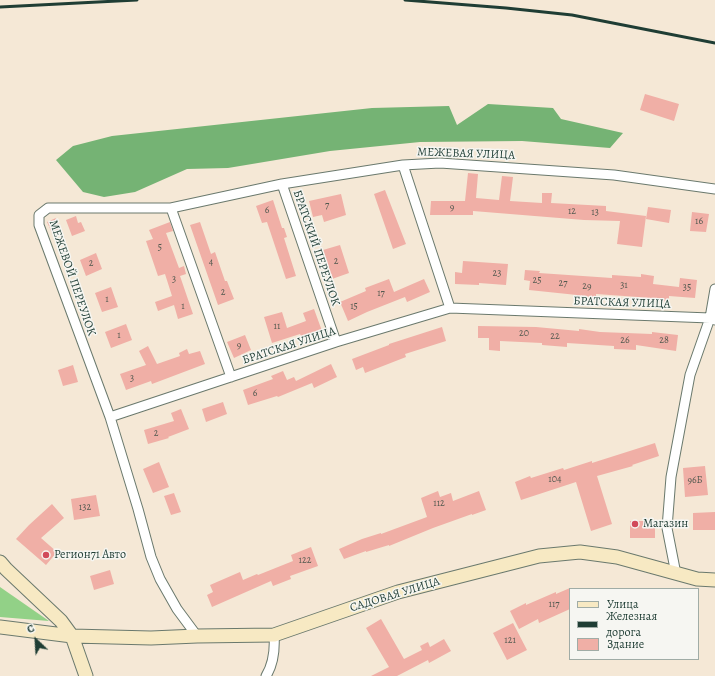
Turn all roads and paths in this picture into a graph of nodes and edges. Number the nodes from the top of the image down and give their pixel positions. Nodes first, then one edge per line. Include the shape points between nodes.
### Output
1 (403, 165) junction
2 (282, 184) junction
3 (715, 189) edge
4 (171, 208) junction
5 (715, 289) edge
6 (450, 308) junction
7 (712, 319) edge
8 (336, 342) junction
9 (231, 377) junction
10 (110, 417) junction
11 (0, 562) edge
12 (676, 574) junction
13 (715, 580) edge
14 (0, 627) edge
15 (274, 635) junction
16 (72, 636) junction
17 (197, 636) junction
18 (86, 676) edge
19 (266, 676) edge

1 - 2 street, МЕЖЕВАЯ УЛИЦА
1 - 3 street, МЕЖЕВАЯ УЛИЦА via 440,163 614,175
1 - 6 street
2 - 4 street, МЕЖЕВАЯ УЛИЦА
2 - 8 street, БРАТСКИЙ ПЕРЕУЛОК
4 - 9 street
4 - 10 street, МЕЖЕВОЙ ПЕРЕУЛОК via 48,208 39,215 39,225
5 - 7 street
6 - 7 street, БРАТСКАЯ УЛИЦА
6 - 8 street, БРАТСКАЯ УЛИЦА
7 - 12 street via 690,375 671,477 667,528
8 - 9 street, БРАТСКАЯ УЛИЦА
9 - 10 street, БРАТСКАЯ УЛИЦА
10 - 17 street via 151,557 176,609
11 - 16 main road via 61,621
12 - 13 main road, САДОВАЯ УЛИЦА
12 - 15 main road, САДОВАЯ УЛИЦА via 600,554 580,552 538,556 398,592
14 - 16 main road, САДОВАЯ УЛИЦА
15 - 17 main road, САДОВАЯ УЛИЦА
15 - 19 street via 275,649
16 - 17 main road, САДОВАЯ УЛИЦА
16 - 18 main road

